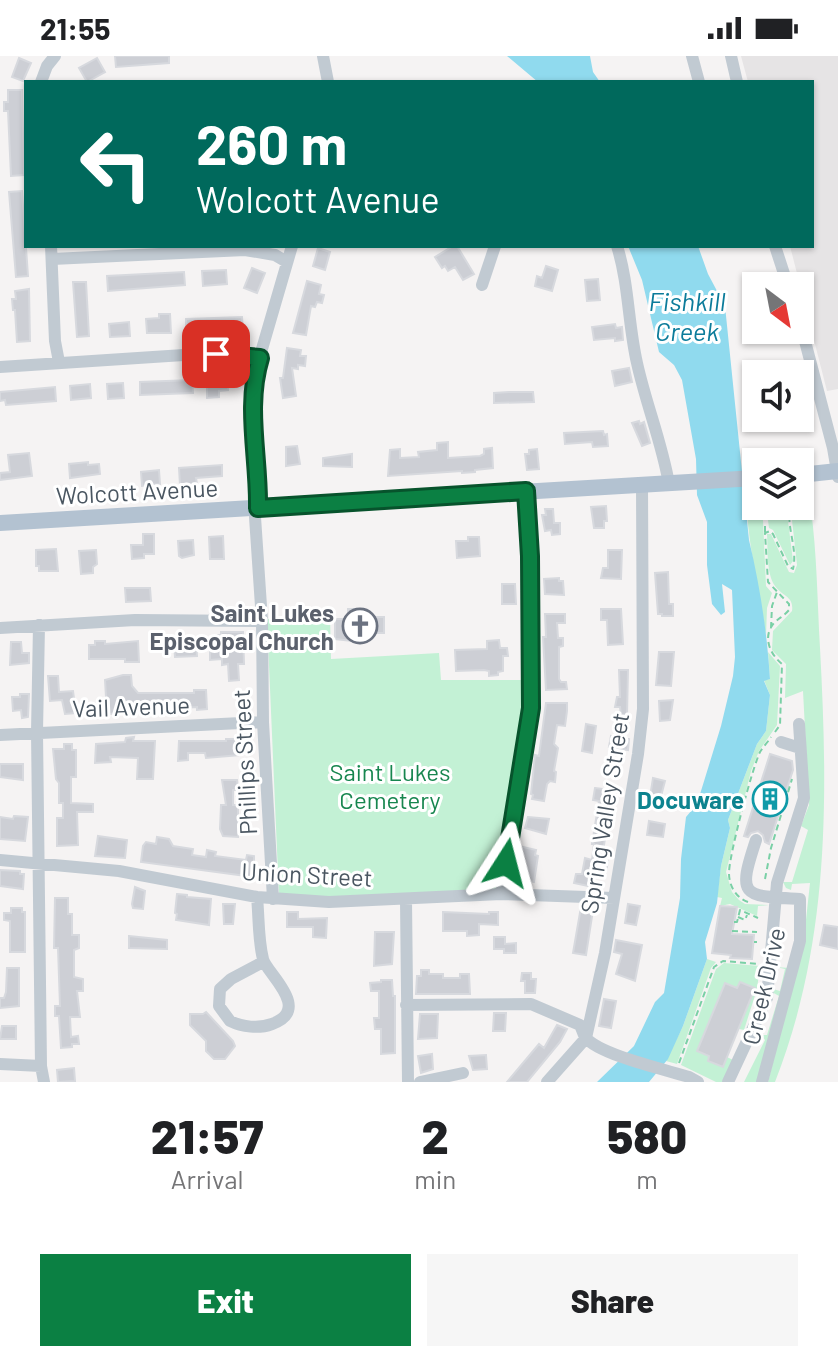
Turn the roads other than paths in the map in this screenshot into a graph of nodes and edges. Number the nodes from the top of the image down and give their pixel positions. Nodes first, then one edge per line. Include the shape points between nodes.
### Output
1 (55, 56) edge
2 (323, 56) edge
3 (692, 56) edge
4 (731, 56) edge
5 (42, 80) edge
6 (328, 80) edge
7 (698, 80) edge
8 (737, 80) edge
9 (291, 248) edge
10 (494, 248) edge
11 (618, 248) edge
12 (776, 248) edge
13 (52, 252) edge
14 (287, 262) junction
15 (783, 272) edge
16 (482, 285) dead end
17 (805, 344) edge
18 (260, 358) junction
19 (59, 362) junction
20 (0, 367) edge
21 (834, 473) edge
22 (814, 474) edge
23 (742, 479) edge
24 (672, 484) junction
25 (642, 485) junction
26 (526, 491) junction
27 (258, 508) junction
28 (0, 523) edge
29 (262, 621) junction
30 (39, 625) junction
31 (0, 628) edge
32 (263, 722) junction
33 (799, 724) dead end
34 (37, 732) junction
35 (0, 735) edge
36 (781, 742) dead end
37 (800, 748) junction
38 (760, 842) road end
39 (0, 860) edge
40 (40, 863) junction
41 (501, 894) junction
42 (257, 897) junction
43 (775, 897) junction
44 (614, 898) junction
45 (273, 899) junction
46 (406, 900) junction
47 (263, 962) junction
48 (406, 1005) junction
49 (586, 1038) junction
50 (0, 1064) edge
51 (41, 1066) junction
52 (463, 1073) dead end
53 (692, 1080) edge
54 (44, 1082) edge
55 (408, 1082) edge
56 (420, 1082) edge
57 (547, 1082) edge
58 (728, 1082) edge
59 (762, 1082) edge

1 - 5 street
2 - 6 street
3 - 7 street
4 - 8 street
9 - 14 street, Phillips Street
10 - 16 street
11 - 24 street via 636,361
12 - 15 street
13 - 14 street via 245,250
13 - 19 street
14 - 18 street, Phillips Street
17 - 21 street
18 - 19 street via 199,354
18 - 27 street, Phillips Street via 252,402
19 - 20 street
21 - 22 main road
23 - 24 main road, Wolcott Avenue
24 - 25 main road, Wolcott Avenue
25 - 26 main road, Wolcott Avenue
25 - 44 street, Spring Valley Street via 643,709
26 - 27 main road, Wolcott Avenue
26 - 41 street via 531,708
27 - 28 main road, Wolcott Avenue
27 - 29 street, Phillips Street
29 - 30 street
29 - 32 street, Phillips Street
30 - 31 street
30 - 34 street
32 - 34 street, Vail Avenue
32 - 45 street, Phillips Street
33 - 37 street
34 - 35 street, Vail Avenue
34 - 40 street
36 - 37 street
37 - 43 street via 804,798
38 - 43 street via 747,867 745,886 754,895
39 - 40 street, Union Street
40 - 42 street, Union Street via 119,871
40 - 51 street
41 - 44 street, Union Street
41 - 46 street, Union Street
42 - 45 street, Union Street
42 - 47 street
43 - 58 street via 767,998
43 - 59 street, Creek Drive via 800,899 800,941
44 - 49 street, Spring Valley Street
45 - 46 street, Union Street
46 - 48 street
47 - 47 street via 220,989 219,1006 230,1021 268,1026 287,1011 282,984
48 - 49 street via 531,1004 580,1025
48 - 55 street
49 - 53 street via 622,1057 673,1068
49 - 57 street, Spring Valley Street
50 - 51 street
51 - 54 street
52 - 56 street

